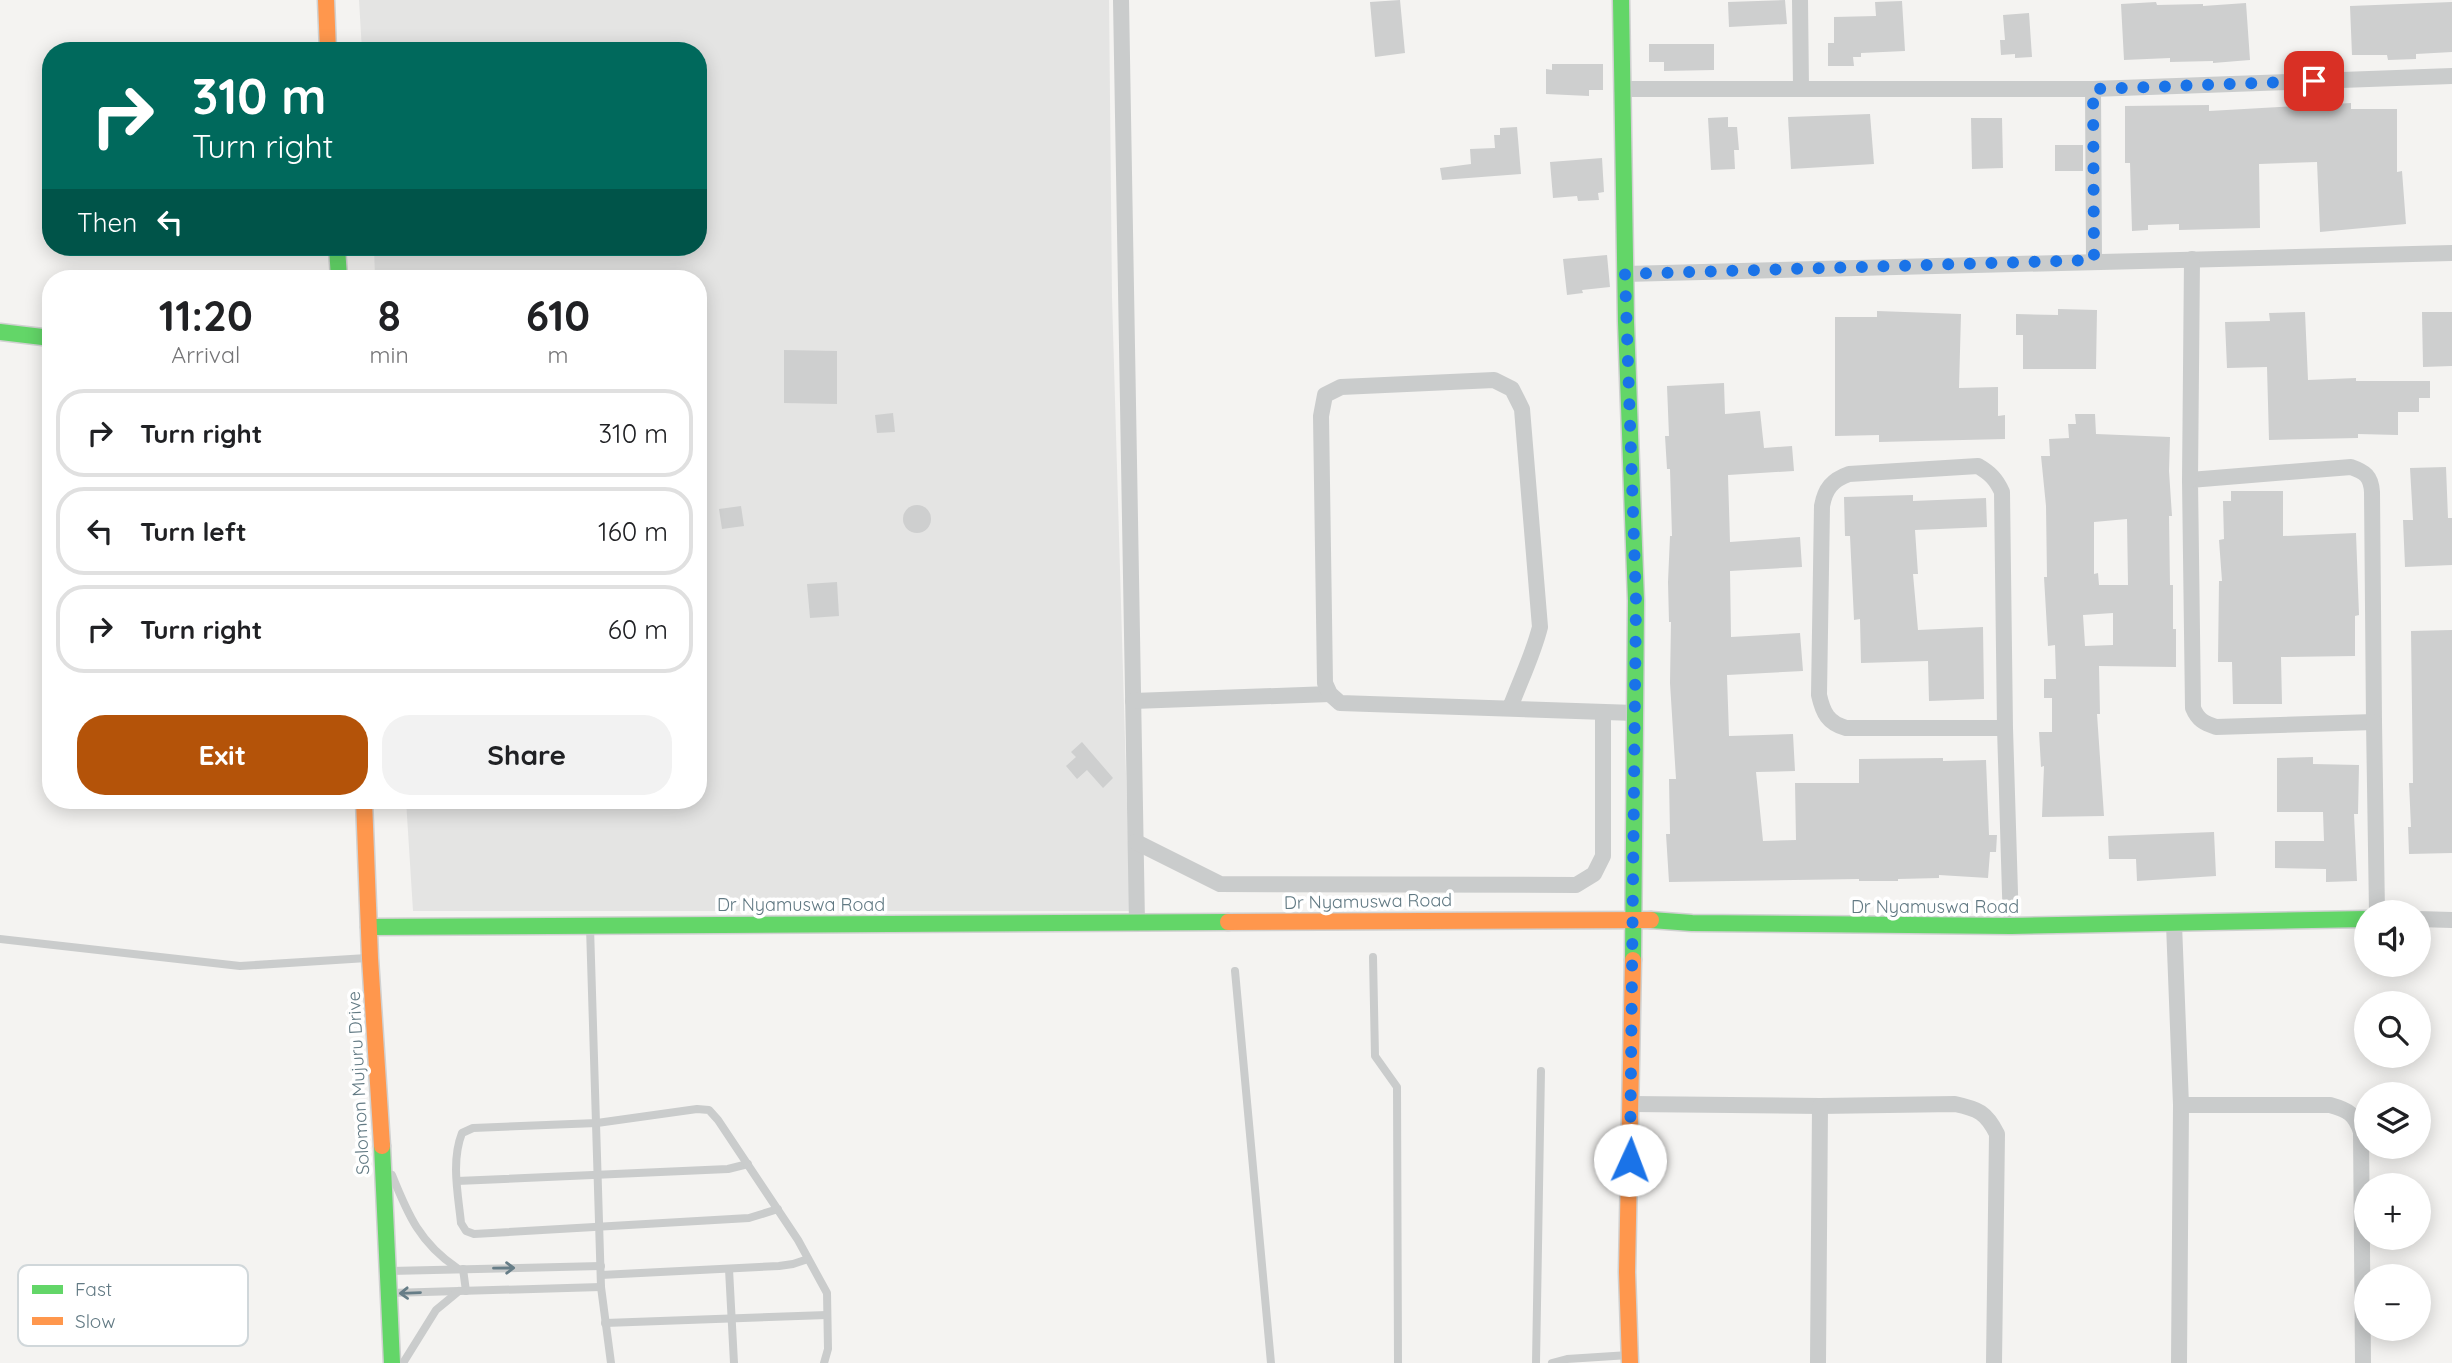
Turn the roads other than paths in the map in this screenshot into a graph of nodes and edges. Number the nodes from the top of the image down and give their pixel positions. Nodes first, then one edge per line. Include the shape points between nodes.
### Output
1 (326, 0) edge
2 (1121, 0) edge
3 (1621, 0) edge
4 (1800, 0) edge
5 (328, 42) edge
6 (2452, 76) edge
7 (1801, 87) junction
8 (1622, 89) junction
9 (2093, 89) junction
10 (2452, 253) edge
11 (2192, 259) junction
12 (2094, 260) junction
13 (1625, 274) junction
14 (0, 332) edge
15 (42, 337) edge
16 (2190, 480) junction
17 (1330, 694) junction
18 (1133, 701) junction
19 (1510, 708) junction
20 (1603, 713) junction
21 (1635, 713) junction
22 (2374, 722) junction
23 (2005, 728) junction
24 (364, 809) edge
25 (1136, 842) junction
26 (2378, 900) edge
27 (1632, 919) junction
28 (2354, 919) edge
29 (2431, 919) edge
30 (2452, 920) edge
31 (1137, 923) junction
32 (590, 924) junction
33 (2174, 924) junction
34 (369, 926) junction
35 (2011, 926) junction
36 (0, 939) edge
37 (1373, 957) dead end
38 (370, 958) junction
39 (1235, 971) dead end
40 (1541, 1071) dead end
41 (1632, 1104) junction
42 (2181, 1105) junction
43 (1820, 1106) junction
44 (597, 1123) junction
45 (382, 1153) junction
46 (748, 1164) junction
47 (598, 1174) junction
48 (457, 1181) junction
49 (778, 1209) junction
50 (600, 1225) junction
51 (808, 1259) junction
52 (461, 1269) junction
53 (729, 1269) junction
54 (387, 1271) junction
55 (601, 1271) junction
56 (601, 1287) junction
57 (462, 1291) junction
58 (388, 1293) junction
59 (827, 1315) junction
60 (730, 1317) junction
61 (606, 1323) junction
62 (1630, 1359) edge
63 (392, 1363) edge
64 (403, 1363) edge
65 (611, 1363) edge
66 (734, 1363) edge
67 (824, 1363) edge
68 (1271, 1363) edge
69 (1398, 1363) edge
70 (1536, 1363) edge
71 (1552, 1363) edge
72 (1818, 1363) edge
73 (1994, 1363) edge
74 (2179, 1363) edge
75 (2363, 1363) edge

1 - 5 street
2 - 18 street
3 - 8 street
4 - 7 street
6 - 9 street
7 - 8 street
7 - 9 street
8 - 13 street
9 - 12 street
10 - 11 street
11 - 12 street
11 - 16 street
12 - 13 street
13 - 21 street via 1636,601
14 - 15 street
16 - 22 street via 2193,708 2197,717 2216,727
16 - 22 street via 2351,467 2365,472 2372,492
17 - 18 street
17 - 19 street via 1340,703
17 - 19 street via 1325,683 1321,416 1325,395 1341,387 1494,380 1512,389 1522,409 1540,627
18 - 25 street
19 - 20 street
20 - 21 street
20 - 25 street via 1603,856 1594,874 1576,885 1220,884
21 - 27 street
22 - 26 street
23 - 23 street via 2002,492 1997,481 1978,466 1837,478 1822,506 1819,695 1826,716 1846,728
23 - 35 street
24 - 34 street, Solomon Mujuru Drive
25 - 31 street
27 - 31 street, Dr Nyamuswa Road
27 - 35 street, Dr Nyamuswa Road
27 - 41 street
28 - 33 street, Dr Nyamuswa Road
29 - 30 street
31 - 32 street, Dr Nyamuswa Road
32 - 34 street, Dr Nyamuswa Road
32 - 44 lane
33 - 35 street, Dr Nyamuswa Road
33 - 42 street
34 - 38 street, Solomon Mujuru Drive
36 - 38 lane via 240,967
37 - 69 lane via 1375,1056 1397,1087
38 - 45 street, Solomon Mujuru Drive
39 - 68 lane
40 - 70 lane
41 - 43 street
41 - 62 street via 1627,1272
42 - 74 street
42 - 75 street via 2330,1105 2356,1117 2361,1132
43 - 72 street
43 - 73 street via 1955,1104 1974,1108 1989,1118 1997,1134
44 - 46 lane via 709,1110
44 - 47 lane
44 - 48 lane via 473,1128 462,1133 458,1143
45 - 52 lane via 418,1231 432,1250
45 - 54 street, Solomon Mujuru Drive
46 - 47 lane via 728,1169
46 - 49 lane
47 - 48 lane
47 - 50 lane
48 - 50 lane via 461,1223 474,1234
49 - 50 lane via 749,1218
49 - 51 lane
50 - 55 lane
51 - 53 lane
51 - 59 lane via 827,1293
52 - 54 lane
52 -> 55 lane
52 - 57 lane
53 - 55 lane
53 - 60 lane
54 - 58 street, Solomon Mujuru Drive
55 - 56 lane
56 - 57 lane
56 - 61 lane
57 -> 58 lane
57 - 64 lane via 436,1310
58 - 63 street, Solomon Mujuru Drive
59 - 60 lane
59 - 67 lane
60 - 61 lane
60 - 66 lane
61 - 65 lane
62 - 71 lane

